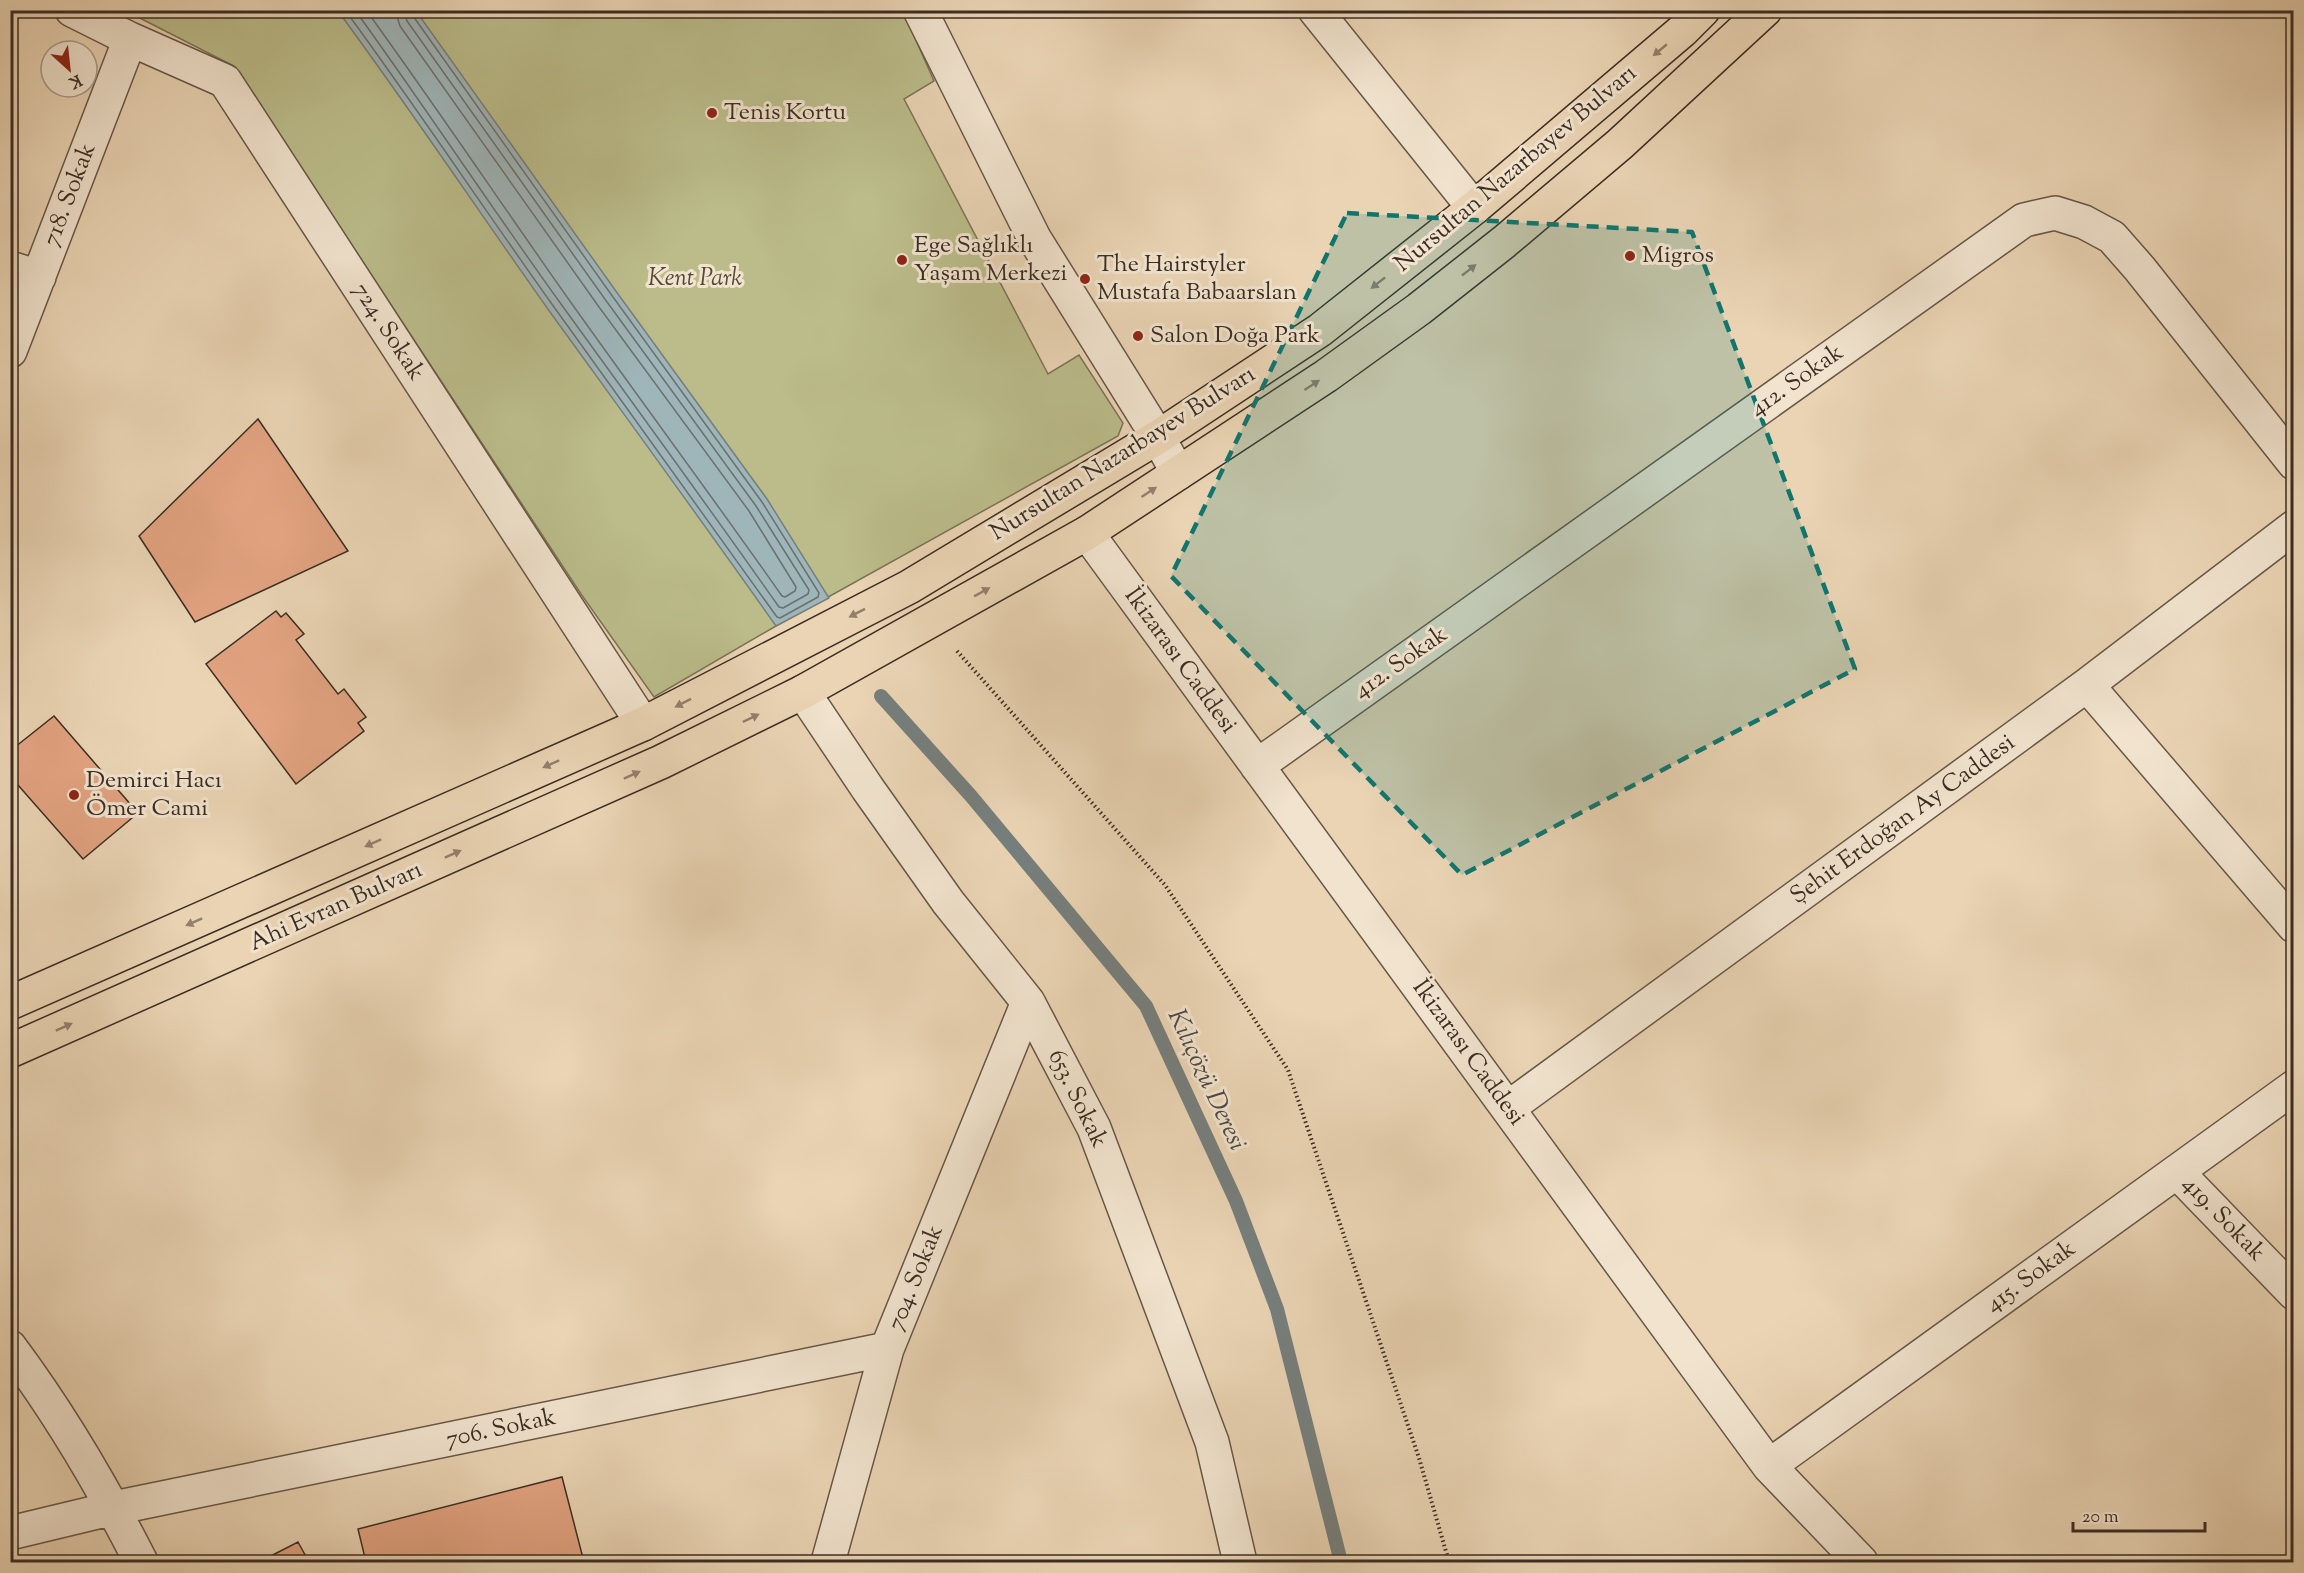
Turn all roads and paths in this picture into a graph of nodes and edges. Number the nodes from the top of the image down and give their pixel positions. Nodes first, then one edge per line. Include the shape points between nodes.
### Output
1 (72, 10) edge
2 (920, 10) edge
3 (1315, 10) edge
4 (1703, 10) edge
5 (1765, 10) edge
6 (129, 39) junction
7 (1474, 208) junction
8 (25, 273) edge
9 (10, 351) edge
10 (1158, 437) junction
11 (2294, 463) edge
12 (1178, 473) junction
13 (2294, 528) edge
14 (1087, 533) junction
15 (931, 621) junction
16 (2087, 685) junction
17 (803, 692) junction
18 (643, 724) junction
19 (1257, 766) junction
20 (2294, 926) edge
21 (1028, 1002) junction
22 (10, 1003) edge
23 (10, 1051) edge
24 (2294, 1087) edge
25 (1508, 1108) junction
26 (2177, 1172) junction
27 (2294, 1293) edge
28 (10, 1347) edge
29 (887, 1349) junction
30 (1769, 1466) junction
31 (114, 1508) junction
32 (10, 1533) edge
33 (141, 1563) edge
34 (828, 1563) edge
35 (1240, 1563) edge
36 (1449, 1563) edge
37 (1861, 1563) edge

1 - 6 street, 724. Sokak
2 - 10 street via 1034,238
3 - 7 street
4 -> 7 main road, Nursultan Nazarbayev Bulvarı
12 -> 5 main road, Nursultan Nazarbayev Bulvarı via 1326,376 1504,243 1620,144
6 - 8 street, 718. Sokak
6 - 18 street, 724. Sokak via 225,81
7 -> 10 main road, Nursultan Nazarbayev Bulvarı via 1320,330
8 - 9 street, 718. Sokak
10 - 12 street
10 -> 18 main road, Nursultan Nazarbayev Bulvarı via 909,587
11 - 19 street, 412. Sokak via 2112,237 2055,213 2024,220
14 -> 12 main road, Nursultan Nazarbayev Bulvarı
13 - 16 street, Şehit Erdoğan Ay Caddesi
15 -> 14 main road, Nursultan Nazarbayev Bulvarı
14 - 19 street, İkizarası Caddesi
15 - 17 main road, Nursultan Nazarbayev Bulvarı
15 - 36 path via 1165,885 1288,1070 1419,1458
16 - 20 street
16 - 25 street, Şehit Erdoğan Ay Caddesi
17 - 21 street, 653. Sokak via 948,902
23 -> 17 main road, Ahi Evran Bulvarı via 661,762
18 -> 22 main road, Ahi Evran Bulvarı
19 - 25 street, İkizarası Caddesi
21 - 29 street, 704. Sokak
21 - 35 street, 653. Sokak via 1094,1128 1212,1442
24 - 26 street, 415. Sokak
25 - 30 street, İkizarası Caddesi
26 - 27 street, 419. Sokak
26 - 30 street, 415. Sokak
28 - 31 street via 37,1383
29 - 31 street, 706. Sokak
29 - 34 street, 704. Sokak
30 - 37 street, İkizarası Caddesi
31 - 32 street, 706. Sokak
31 - 33 street

